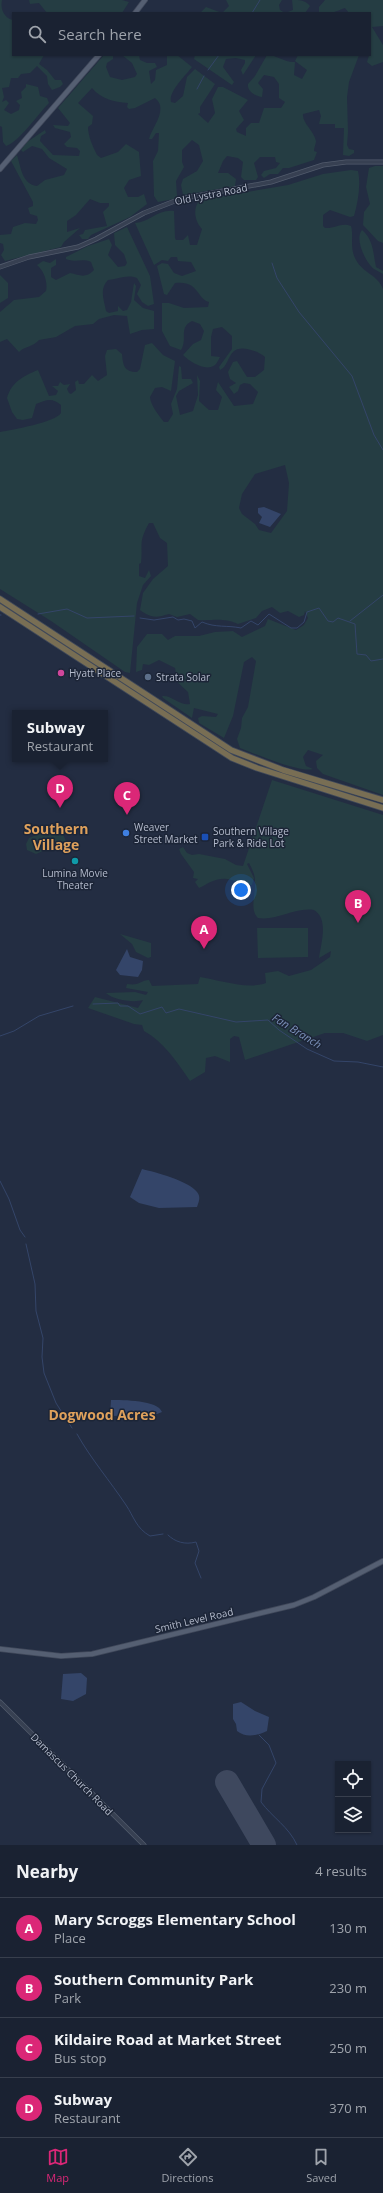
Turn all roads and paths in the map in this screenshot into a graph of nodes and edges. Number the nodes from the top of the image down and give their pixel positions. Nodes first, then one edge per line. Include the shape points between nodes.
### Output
1 (145, 0) edge
2 (136, 12) edge
3 (98, 56) edge
4 (383, 162) edge
5 (0, 169) edge
6 (0, 267) edge
7 (0, 599) edge
8 (0, 607) edge
9 (383, 800) edge
10 (383, 808) edge
11 (383, 1561) edge
12 (0, 1649) edge
13 (0, 1702) edge
14 (144, 1845) edge

1 - 2 main road
3 - 5 main road
4 - 6 street, Old Lystra Road via 323,165 271,182 180,199 144,213 78,246
7 - 9 highway via 231,750 283,770
8 - 10 highway via 232,758
11 - 12 main road, Smith Level Road via 294,1605 92,1654 61,1656
13 - 14 street, Damascus Church Road

